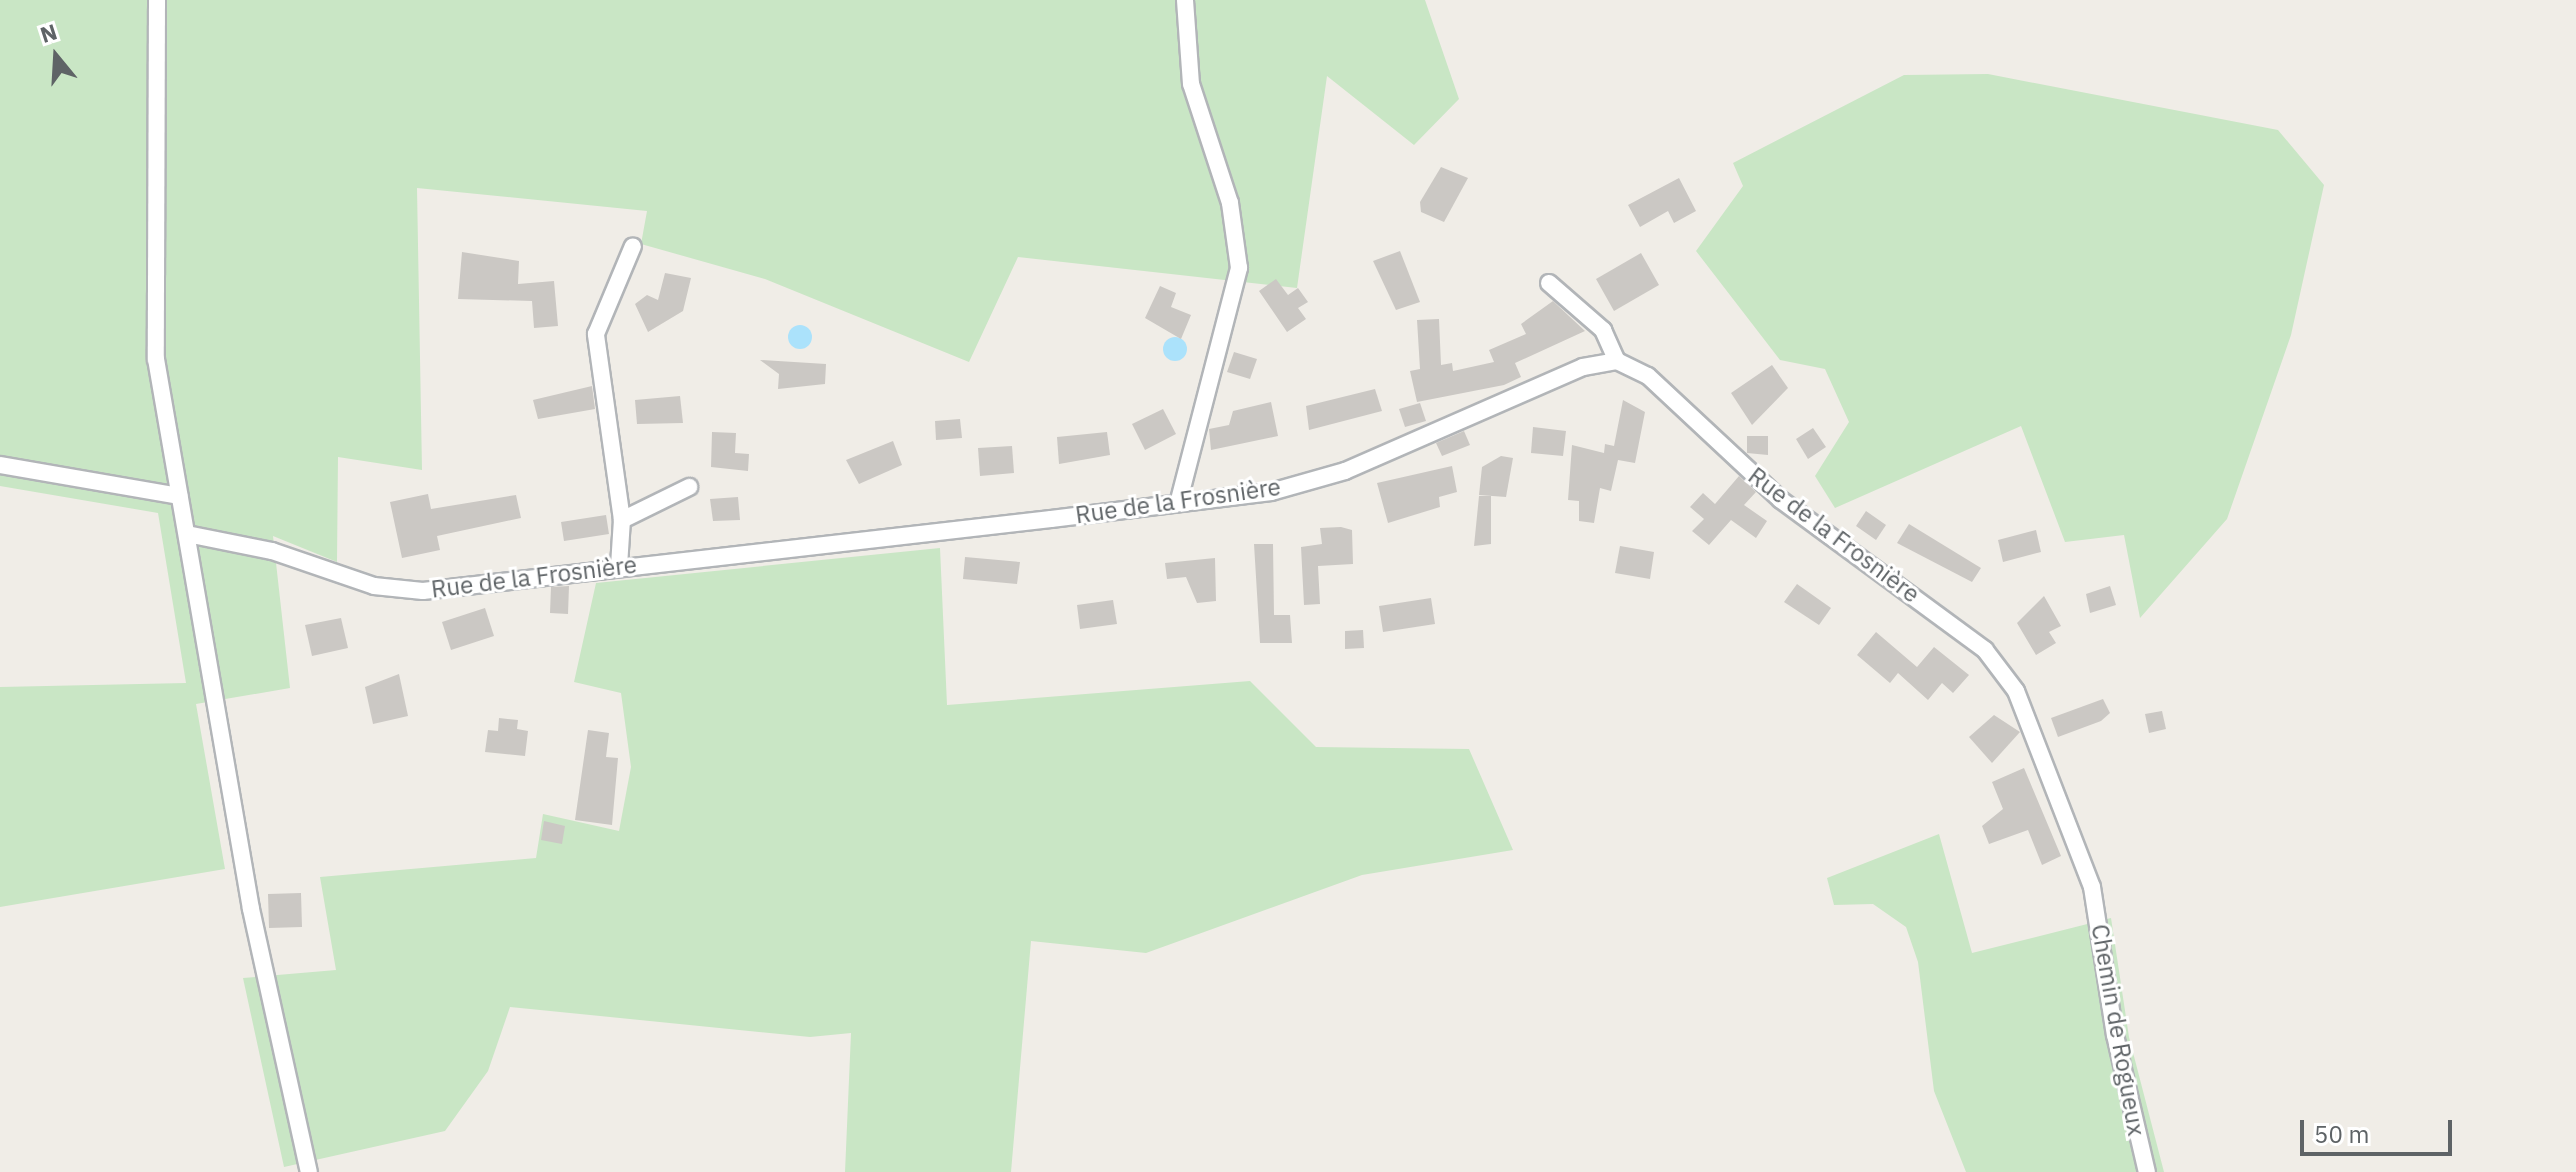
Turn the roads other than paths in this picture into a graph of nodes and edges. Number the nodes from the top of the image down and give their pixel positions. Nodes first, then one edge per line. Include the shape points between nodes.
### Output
1 (157, 0) edge
2 (1185, 0) edge
3 (633, 246) dead end
4 (1549, 283) dead end
5 (1617, 361) junction
6 (0, 465) edge
7 (689, 487) dead end
8 (179, 496) junction
9 (1179, 500) junction
10 (622, 520) junction
11 (187, 534) junction
12 (619, 566) junction
13 (2092, 887) joint
14 (309, 1172) edge
15 (2147, 1172) edge

1 - 8 street via 156,359
2 - 9 street via 1191,84 1230,203 1239,268
3 - 10 street via 596,334
4 - 5 street via 1603,330
5 - 9 street, Rue de la Frosnière via 1583,367 1345,471 1271,492
5 - 13 street, Rue de la Frosnière via 1648,376 1781,500 1985,650 2016,691
6 - 8 street
7 - 10 street
8 - 11 street
9 - 12 street, Rue de la Frosnière
10 - 12 street
11 - 12 street, Rue de la Frosnière via 272,551 374,586 423,591
11 - 14 street via 251,909
13 - 15 street, Chemin de Rogueux via 2115,1035

